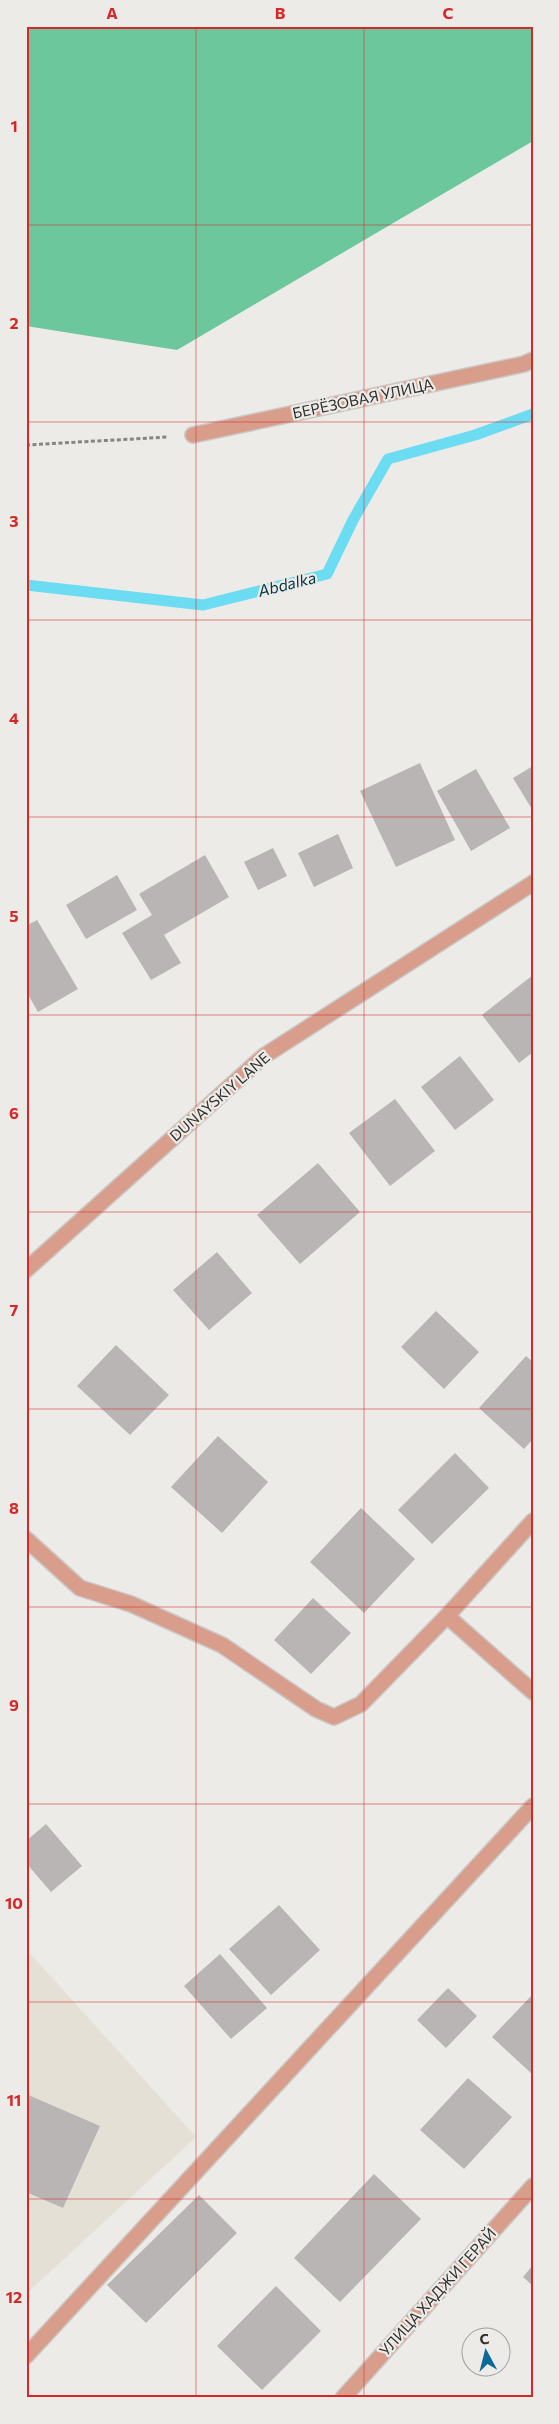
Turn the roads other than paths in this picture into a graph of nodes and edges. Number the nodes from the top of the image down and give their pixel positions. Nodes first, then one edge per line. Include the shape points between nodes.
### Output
1 (533, 360) edge
2 (193, 435) road end
3 (533, 883) edge
4 (26, 1270) edge
5 (533, 1521) edge
6 (26, 1539) edge
7 (447, 1616) junction
8 (533, 1692) edge
9 (533, 1806) edge
10 (533, 2186) edge
11 (26, 2356) edge
12 (343, 2398) edge

1 - 2 street, БЕРЁЗОВАЯ УЛИЦА
3 - 4 street, DUNAYSKIY LANE via 264,1056
5 - 7 street
6 - 7 street via 80,1588 131,1604 222,1645 316,1710 334,1717 361,1704
7 - 8 street
9 - 11 street
10 - 12 street, УЛИЦА ХАДЖИ ГЕРАЙ

